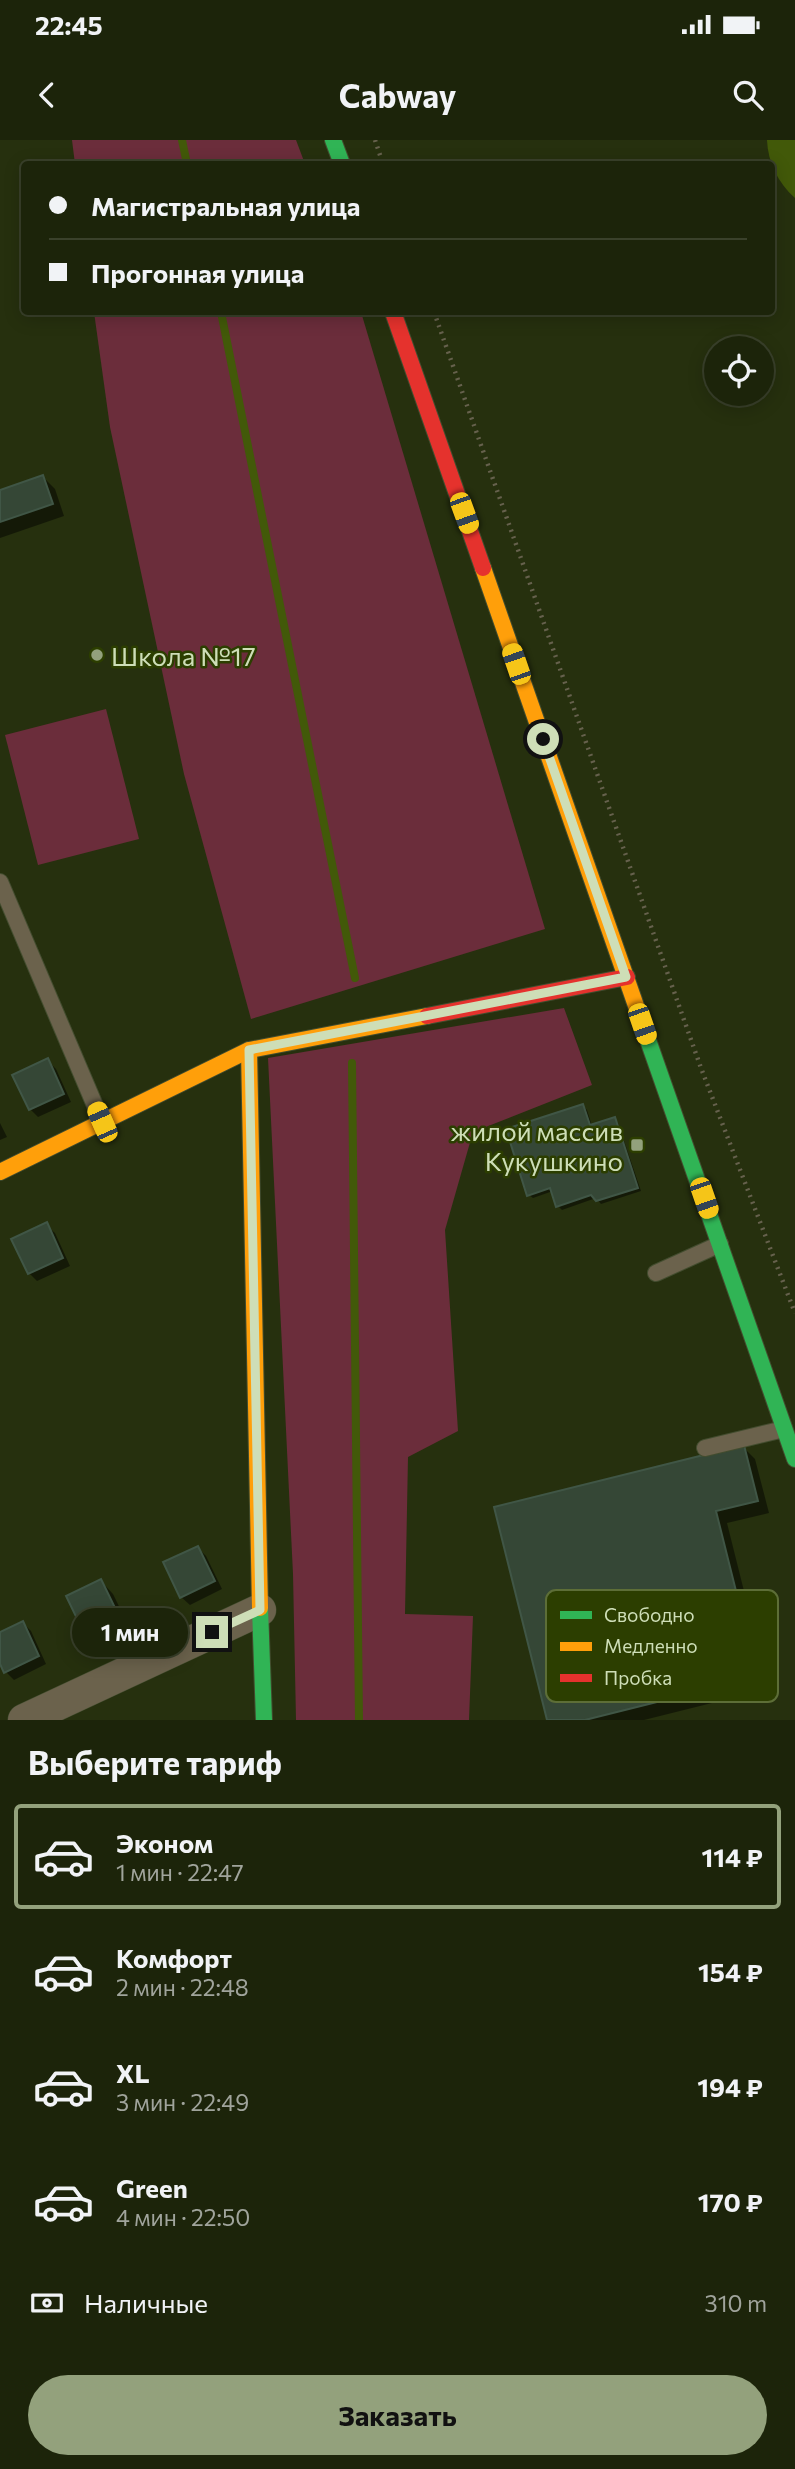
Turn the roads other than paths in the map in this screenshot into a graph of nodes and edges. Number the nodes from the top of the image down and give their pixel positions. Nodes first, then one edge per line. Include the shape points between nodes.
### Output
1 (333, 140) edge
2 (341, 161) edge
3 (394, 315) edge
4 (0, 882) edge
5 (626, 977) junction
6 (249, 1050) junction
7 (102, 1122) junction
8 (0, 1172) edge
9 (720, 1244) junction
10 (656, 1273) dead end
11 (785, 1429) junction
12 (705, 1448) dead end
13 (795, 1459) edge
14 (260, 1610) junction
15 (24, 1720) edge
16 (264, 1720) edge

1 - 2 street
3 - 5 street
4 - 7 lane
5 - 6 street
5 - 9 street
6 - 7 street
6 - 14 street
7 - 8 street
9 - 10 lane
9 - 11 street
11 - 12 lane
11 - 13 street
14 - 15 street
14 - 16 street

